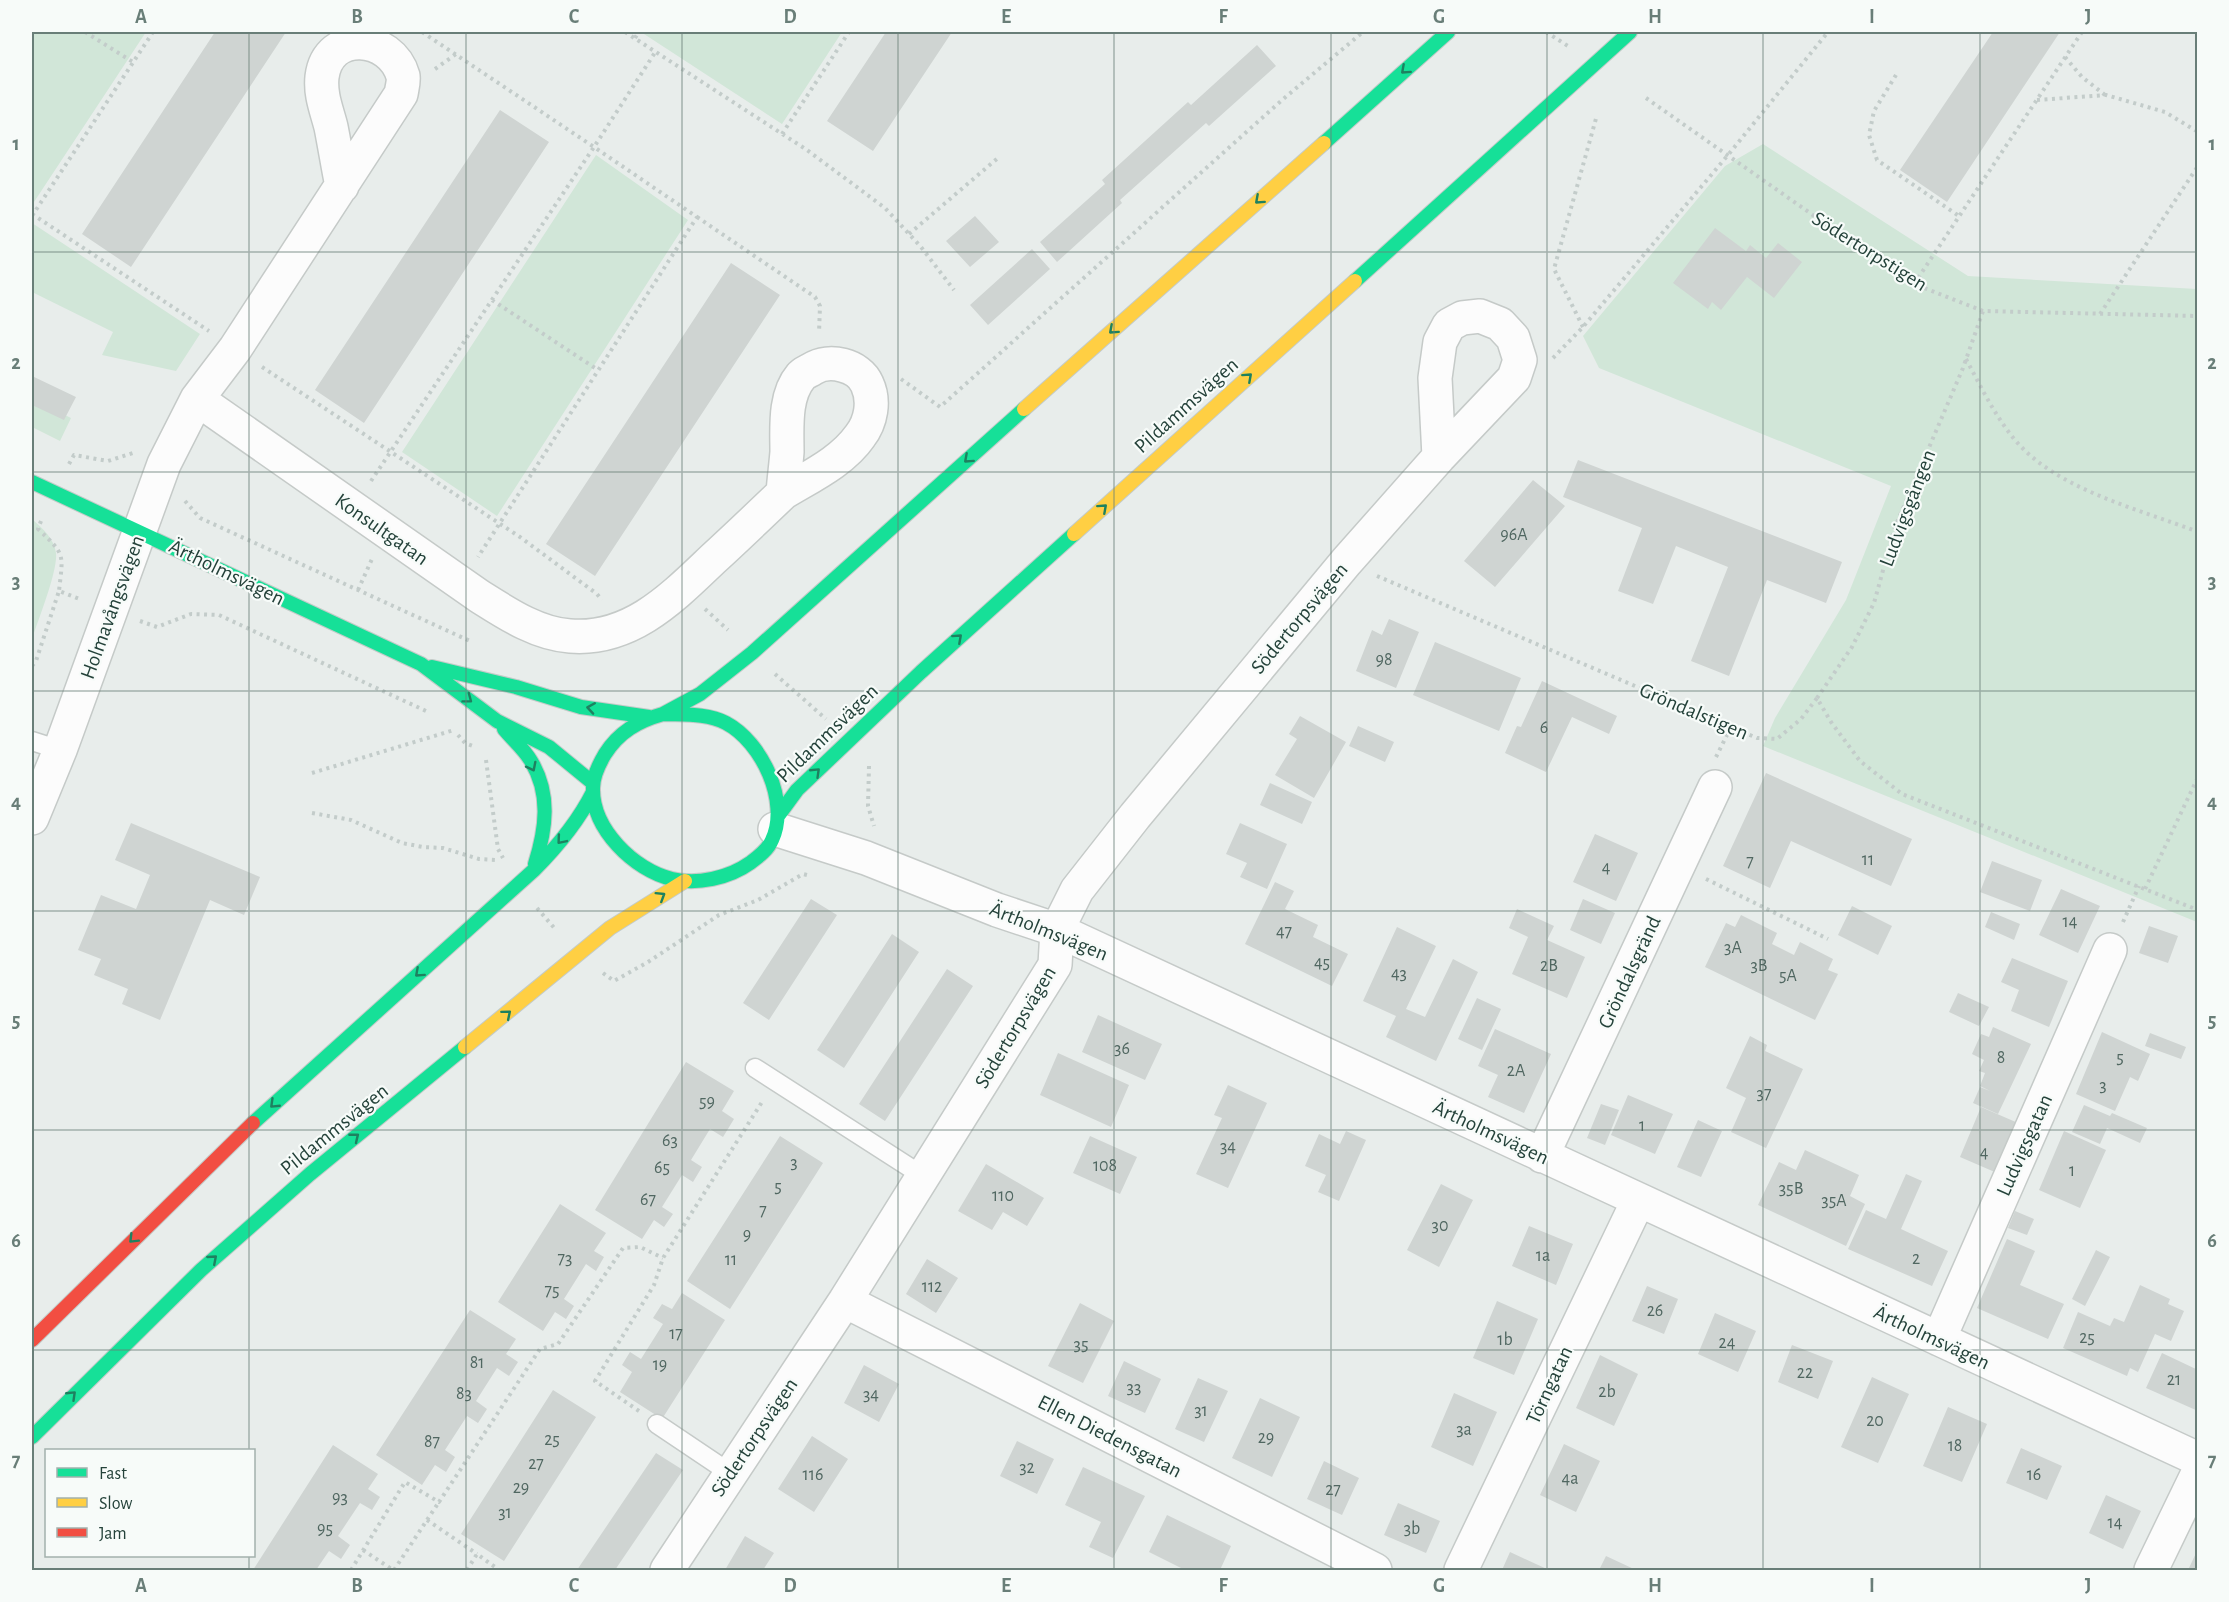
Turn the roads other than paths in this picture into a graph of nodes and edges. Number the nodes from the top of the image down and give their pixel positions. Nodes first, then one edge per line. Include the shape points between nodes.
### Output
1 (1449, 32) edge
2 (1630, 32) edge
3 (342, 186) dead end
4 (197, 399) junction
5 (1439, 457) junction
6 (32, 482) edge
7 (783, 493) junction
8 (140, 531) junction
9 (421, 664) junction
10 (656, 715) junction
11 (497, 721) junction
12 (46, 746) edge
13 (593, 787) junction
14 (1715, 788) dead end
15 (32, 819) edge
16 (777, 822) junction
17 (533, 869) junction
18 (686, 881) junction
19 (1057, 930) junction
20 (2110, 950) road end
21 (755, 1068) dead end
22 (1542, 1156) junction
23 (923, 1176) junction
24 (1638, 1201) junction
25 (845, 1301) junction
26 (32, 1340) edge
27 (1938, 1340) junction
28 (657, 1424) road end
29 (32, 1437) edge
30 (2198, 1459) edge
31 (730, 1473) junction
32 (2198, 1473) edge
33 (667, 1570) edge
34 (1376, 1570) edge
35 (1461, 1570) edge
36 (2151, 1570) edge

1 -> 10 main road via 752,653 700,694
16 -> 2 main road, Pildammsvägen via 781,809 797,790 921,672
3 - 4 street
4 - 7 street, Konsultgatan via 464,586 513,617 569,636 596,636 618,629 665,604
4 - 8 street, Holmavångsvägen via 164,464
5 - 5 street, Södertorpsvägen via 1514,378 1520,360 1513,338 1500,324 1480,316 1462,318 1449,325 1440,342 1435,378
5 - 19 street, Södertorpsvägen via 1346,562 1135,816 1077,890
6 - 8 main road, Ärtholmsvägen
7 - 7 street, Konsultgatan via 838,459 860,436 869,419 872,401 867,382 854,370 837,363 822,345 791,396
8 - 9 main road, Ärtholmsvägen
8 - 12 street, Holmavångsvägen via 110,610
10 -> 9 main road, Ärtholmsvägen via 581,706
9 -> 11 main road, Ärtholmsvägen
10 - 13 main road via 634,724 612,742
10 - 16 main road, Ärtholmsvägen via 704,717 741,734 752,744 769,777
11 - 13 main road, Ärtholmsvägen via 549,747
11 -> 17 main road via 531,761 545,794 543,841
12 - 15 street, Holmavångsvägen
13 -> 17 main road via 588,805
13 - 18 main road via 598,814 621,850 664,878
14 - 22 street, Gröndalsgränd
16 - 18 main road via 771,842 748,864 717,878
16 - 19 street, Ärtholmsvägen
17 -> 26 main road via 290,1088
29 -> 18 main road, Pildammsvägen via 201,1270 310,1174 610,928
19 - 22 street, Ärtholmsvägen
19 - 23 street, Södertorpsvägen via 1055,965
20 - 27 street, Ludvigsgatan
21 - 23 lane
22 - 24 street, Ärtholmsvägen
23 - 25 street, Södertorpsvägen
24 - 27 street, Ärtholmsvägen
24 - 35 street, Törngatan
25 - 31 street, Södertorpsvägen
25 - 34 street, Ellen Diedensgatan
27 - 30 street, Ärtholmsvägen
28 - 31 lane
31 - 33 street, Södertorpsvägen
32 - 36 street

